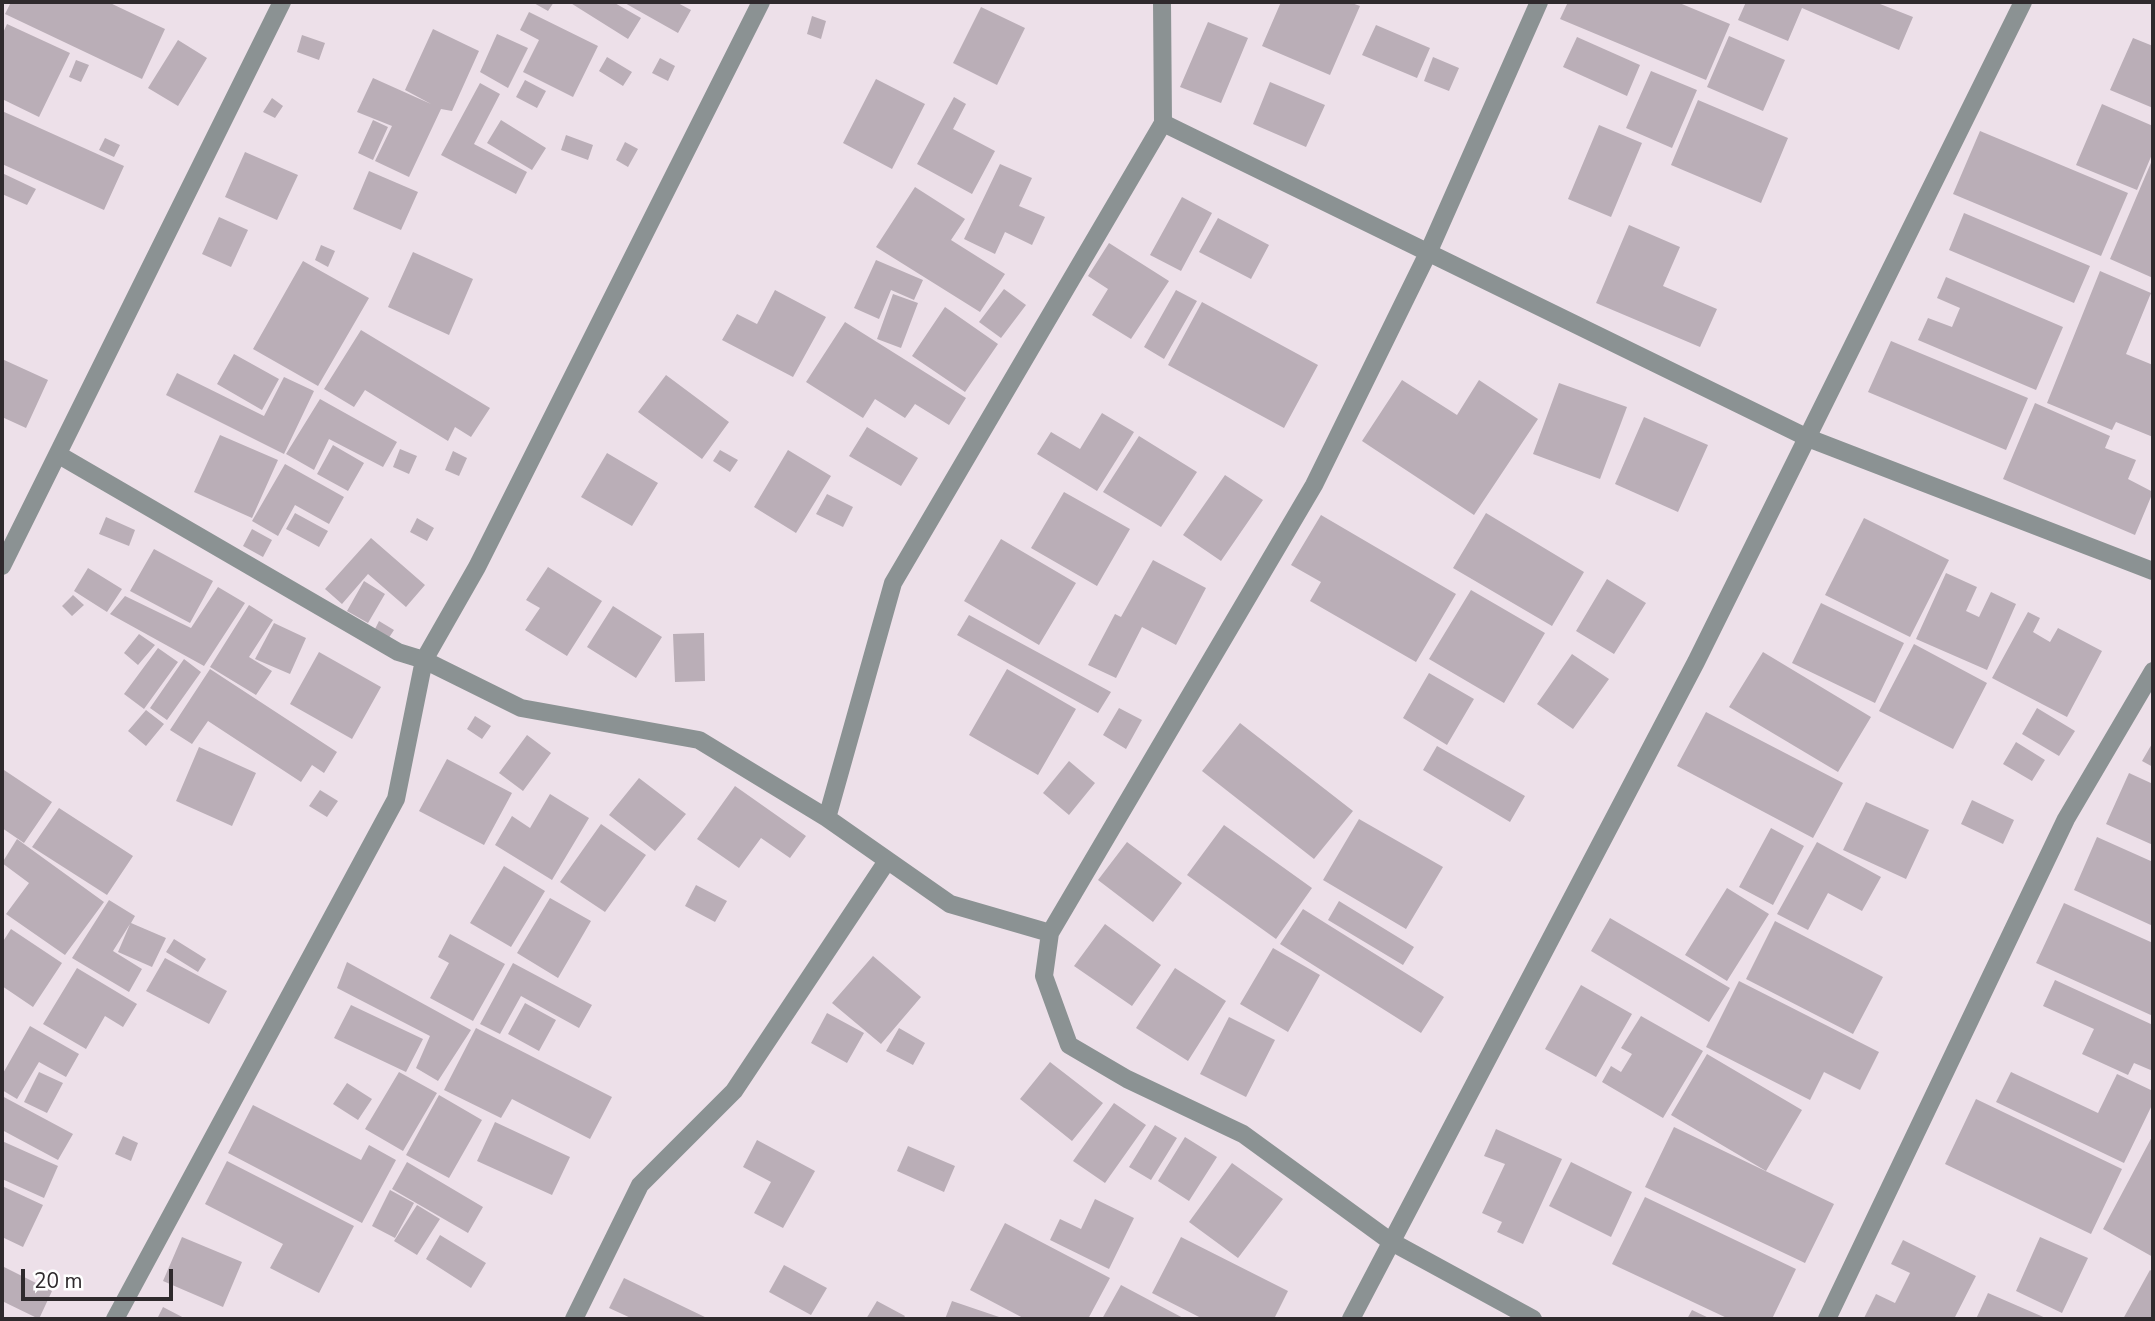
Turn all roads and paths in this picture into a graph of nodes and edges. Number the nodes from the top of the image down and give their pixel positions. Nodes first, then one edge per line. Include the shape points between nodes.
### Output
1 (282, 2) edge
2 (761, 2) edge
3 (1162, 2) edge
4 (1539, 2) edge
5 (2022, 2) edge
6 (1163, 123) junction
7 (1428, 253) junction
8 (1808, 438) junction
9 (59, 455) junction
10 (2, 566) edge
11 (2153, 571) edge
12 (424, 660) junction
13 (2153, 671) edge
14 (827, 818) junction
15 (887, 861) junction
16 (1050, 933) junction
17 (1390, 1241) junction
18 (115, 1319) edge
19 (574, 1319) edge
20 (1351, 1319) edge
21 (1533, 1319) edge
22 (1827, 1319) edge

1 - 9 street
2 - 12 street via 477,567
3 - 6 street
4 - 7 street
5 - 8 street
6 - 7 street
6 - 14 street via 893,583
7 - 8 street
7 - 16 street via 1314,485
8 - 11 street
8 - 17 street via 1696,662
9 - 10 street
9 - 12 street via 398,652
12 - 14 street via 521,708 699,740
12 - 18 street via 396,799
13 - 22 street via 2066,819
14 - 15 street
15 - 16 street via 950,904
15 - 19 street via 734,1091 640,1185
16 - 17 street via 1044,976 1069,1045 1126,1079 1243,1134
17 - 20 street
17 - 21 street

